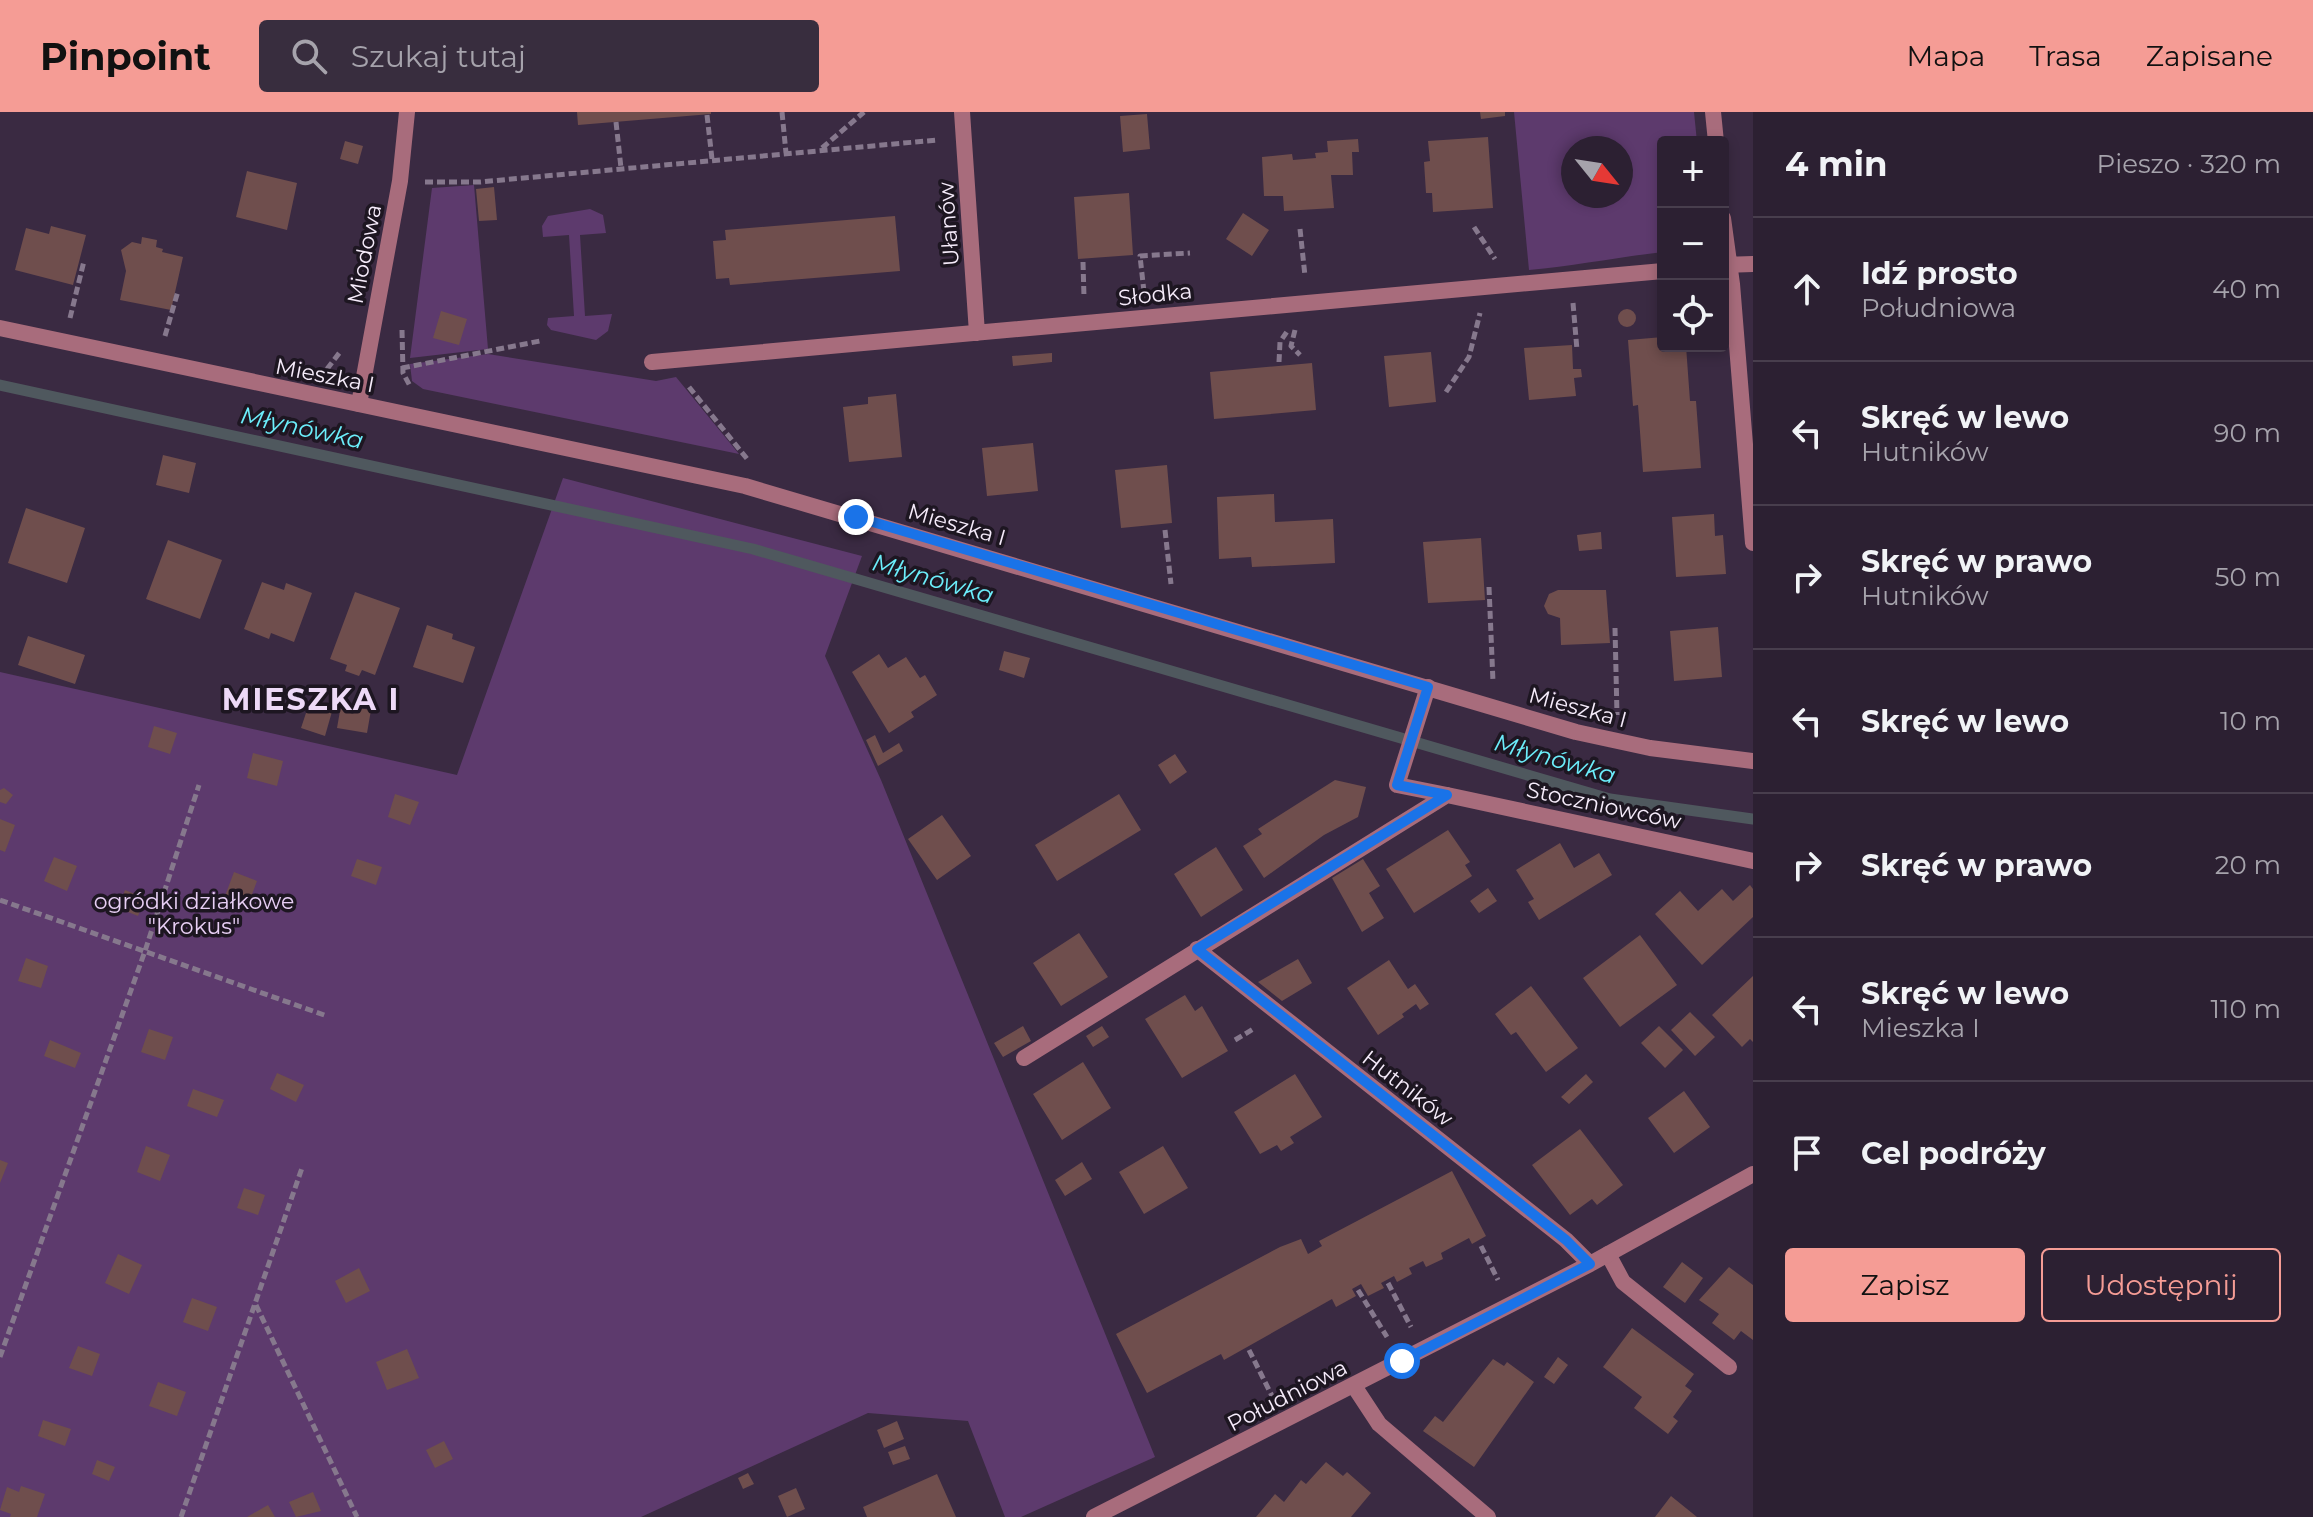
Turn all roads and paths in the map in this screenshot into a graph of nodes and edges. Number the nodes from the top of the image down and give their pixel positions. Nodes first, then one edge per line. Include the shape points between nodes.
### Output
1 (407, 112) edge
2 (782, 112) edge
3 (864, 112) edge
4 (962, 112) edge
5 (1713, 112) edge
6 (707, 115) dead end
7 (616, 122) dead end
8 (1715, 136) edge
9 (964, 138) junction
10 (821, 149) junction
11 (786, 153) junction
12 (712, 159) junction
13 (621, 168) junction
14 (400, 181) junction
15 (425, 182) junction
16 (422, 198) dead end
17 (1474, 227) dead end
18 (1300, 229) dead end
19 (1190, 253) dead end
20 (84, 261) dead end
21 (1753, 264) edge
22 (1729, 265) edge
23 (1657, 272) edge
24 (1727, 280) edge
25 (1498, 287) junction
26 (178, 291) dead end
27 (1572, 298) dead end
28 (1309, 304) junction
29 (1479, 308) dead end
30 (54, 314) dead end
31 (1148, 317) junction
32 (70, 318) junction
33 (402, 319) dead end
34 (84, 321) dead end
35 (0, 328) edge
36 (977, 333) junction
37 (153, 335) dead end
38 (165, 338) junction
39 (179, 341) dead end
40 (540, 341) dead end
41 (345, 345) dead end
42 (1577, 350) dead end
43 (1300, 355) dead end
44 (660, 362) joint
45 (1279, 362) dead end
46 (402, 368) junction
47 (316, 371) dead end
48 (415, 390) dead end
49 (1446, 392) dead end
50 (359, 404) junction
51 (734, 459) dead end
52 (1165, 530) dead end
53 (1753, 543) edge
54 (1156, 580) dead end
55 (1171, 585) junction
56 (1489, 587) dead end
57 (1186, 589) dead end
58 (1615, 628) dead end
59 (1478, 678) dead end
60 (1492, 683) junction
61 (1501, 686) dead end
62 (1428, 687) junction
63 (1617, 716) dead end
64 (1753, 761) edge
65 (199, 785) dead end
66 (1447, 795) junction
67 (1753, 861) edge
68 (0, 900) edge
69 (1197, 949) junction
70 (145, 951) junction
71 (327, 1016) dead end
72 (1024, 1058) dead end
73 (302, 1168) dead end
74 (1753, 1174) edge
75 (1481, 1246) dead end
76 (1608, 1254) junction
77 (1590, 1264) junction
78 (1388, 1283) dead end
79 (1500, 1285) dead end
80 (1358, 1290) dead end
81 (255, 1303) junction
82 (1411, 1327) dead end
83 (1389, 1339) dead end
84 (1249, 1350) dead end
85 (0, 1357) edge
86 (1729, 1367) dead end
87 (1354, 1386) junction
88 (1274, 1399) dead end
89 (181, 1517) edge
90 (357, 1517) edge
91 (1094, 1517) edge
92 (1488, 1517) edge

1 - 14 street, Miodowa
2 - 11 path
3 - 10 path
4 - 9 street, Ułanów
5 - 8 street
6 - 12 path
7 - 13 path
9 - 10 path
9 - 36 street, Ułanów
10 - 11 path
11 - 12 path
12 - 13 path
13 - 15 path
14 - 15 path
14 - 50 street, Miodowa
15 - 16 path
17 - 25 path via 1495,260
18 - 28 path
19 - 31 path via 1140,256
20 - 32 path
21 - 22 street
23 - 25 street, Słodka
24 - 53 street
25 - 28 street, Słodka
26 - 38 path
27 - 42 path
28 - 31 street, Słodka
29 - 49 path via 1469,357
30 - 32 path
31 - 36 street, Słodka
32 - 34 path
33 - 46 path
35 - 50 street, Mieszka I
36 - 44 street, Słodka
37 - 38 path
38 - 39 path
40 - 46 path
41 - 47 path via 327,369
43 - 45 path via 1291,346 1291,325 1280,342
44 - 51 path via 749,462
46 - 48 path
50 - 62 street, Mieszka I via 774,494
52 - 55 path
54 - 55 path
55 - 57 path
56 - 60 path
58 - 63 path
59 - 60 path
60 - 61 path
62 - 64 street, Mieszka I via 1576,732
62 - 66 street, Stoczniowców via 1397,785
65 - 70 path
66 - 67 street, Stoczniowców
66 - 69 street
68 - 70 path
69 - 72 street
69 - 77 street, Hutników
70 - 71 path
70 - 85 path
73 - 81 path
74 - 76 street, Południowa
75 - 79 path
76 - 77 street, Południowa
76 - 86 street via 1623,1282
77 - 87 street, Południowa
78 - 82 path
80 - 83 path
81 - 89 path
81 - 90 path
84 - 88 path
87 - 91 street, Południowa
87 - 92 street via 1379,1424

